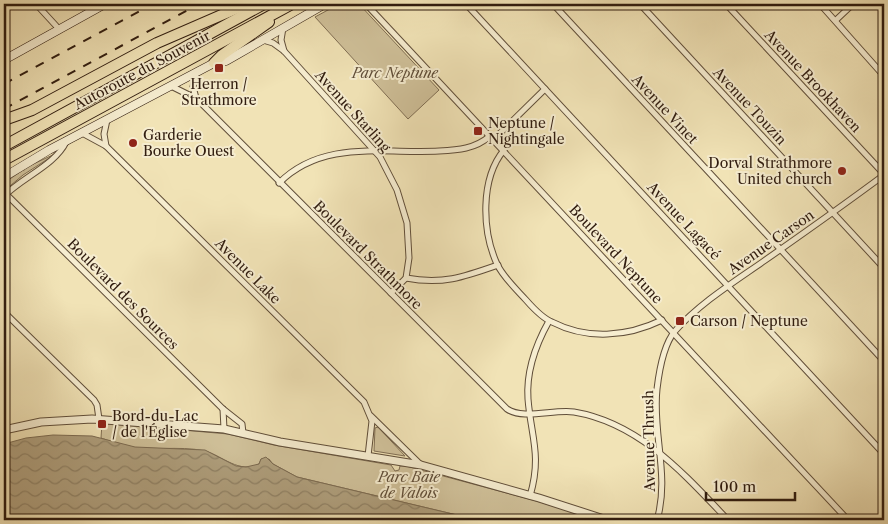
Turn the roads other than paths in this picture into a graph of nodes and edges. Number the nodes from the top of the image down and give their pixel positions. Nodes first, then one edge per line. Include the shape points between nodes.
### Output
1 (36, 4) edge
2 (105, 4) edge
3 (247, 4) edge
4 (264, 4) edge
5 (293, 4) edge
6 (325, 4) edge
7 (366, 4) edge
8 (553, 4) edge
9 (640, 4) edge
10 (726, 4) edge
11 (820, 4) edge
12 (854, 4) edge
13 (470, 5) edge
14 (836, 20) junction
15 (283, 28) junction
16 (59, 29) junction
17 (263, 40) junction
18 (284, 51) junction
19 (4, 60) edge
20 (214, 63) junction
21 (196, 73) junction
22 (884, 76) edge
23 (172, 86) junction
24 (545, 89) junction
25 (196, 99) junction
26 (107, 119) junction
27 (4, 120) edge
28 (82, 133) junction
29 (492, 138) junction
30 (67, 140) junction
31 (4, 146) edge
32 (106, 146) junction
33 (375, 150) junction
34 (504, 150) junction
35 (4, 160) edge
36 (884, 174) edge
37 (4, 177) edge
38 (280, 183) junction
39 (5, 195) edge
40 (832, 212) junction
41 (780, 250) junction
42 (498, 265) junction
43 (884, 268) edge
44 (406, 278) junction
45 (728, 286) junction
46 (391, 293) junction
47 (4, 312) edge
48 (662, 320) junction
49 (549, 321) junction
50 (674, 332) junction
51 (884, 361) edge
52 (224, 409) junction
53 (531, 414) junction
54 (371, 416) junction
55 (99, 419) junction
56 (224, 429) junction
57 (4, 430) edge
58 (243, 433) junction
59 (660, 452) junction
60 (884, 454) edge
61 (368, 456) junction
62 (421, 465) junction
63 (530, 496) junction
64 (607, 520) edge
65 (656, 520) edge
66 (728, 520) edge
67 (848, 520) edge

1 - 16 street
2 - 16 main road
3 - 27 highway via 157,43 37,107
4 - 31 highway, Autoroute du Souvenir
5 - 20 highway
5 - 35 highway, Autoroute du Souvenir
6 - 15 main road
7 - 29 street, Boulevard Neptune
8 - 41 street, Avenue Vinet
9 - 40 street, Avenue Touzin
10 - 36 street, Avenue Brookhaven
11 - 14 street
12 - 14 street
13 - 24 street, Avenue Lagacé
14 - 22 street
15 - 17 main road
15 - 18 street via 281,40
16 - 19 main road
17 - 18 street, Avenue Starling
17 - 20 main road via 226,61
18 - 33 street, Avenue Starling
20 - 21 main road
21 - 23 main road
21 - 25 street via 193,88
23 - 25 street, Boulevard Strathmore
23 - 26 main road
24 - 29 street
24 - 45 street, Avenue Lagacé
25 - 38 street, Boulevard Strathmore
26 - 28 main road
26 - 32 street
28 - 30 main road
28 - 32 street, Avenue Lake
29 - 33 street via 460,150
29 - 34 street, Boulevard Neptune
30 - 37 main road
30 - 39 street via 61,154
32 - 54 street, Avenue Lake via 364,402
33 - 38 street via 326,155 300,167
33 - 44 street, Avenue Starling via 404,208 409,244
34 - 42 street via 496,161 488,186 486,207 490,243
34 - 48 street, Boulevard Neptune
36 - 40 street, Avenue Carson
38 - 46 street, Boulevard Strathmore
39 - 52 street, Boulevard des Sources
40 - 41 street, Avenue Carson
40 - 43 street, Avenue Touzin
41 - 45 street, Avenue Carson
41 - 51 street, Avenue Vinet
42 - 44 street via 458,279 436,282
42 - 49 street via 514,287
44 - 46 street
45 - 50 street, Avenue Carson
45 - 60 street, Avenue Lagacé
46 - 53 street, Boulevard Strathmore via 508,409 520,415
47 - 55 street via 94,400
48 - 49 street via 623,334 591,334
48 - 50 street, Boulevard Neptune
49 - 53 street via 531,362 528,393
50 - 59 street, Avenue Thrush via 665,351 657,389
50 - 67 street, Boulevard Neptune
52 - 56 street
52 - 58 street, Boulevard des Sources via 242,424
53 - 59 street, Boulevard Strathmore via 562,411 592,417 639,438
53 - 63 street via 537,456
54 - 61 street
54 - 62 street, Avenue Lake
55 - 56 street
55 - 57 street via 41,422
56 - 58 street
58 - 61 street
59 - 65 street, Avenue Thrush via 662,490
59 - 66 street, Boulevard Strathmore
61 - 62 street
62 - 63 street
63 - 64 street

